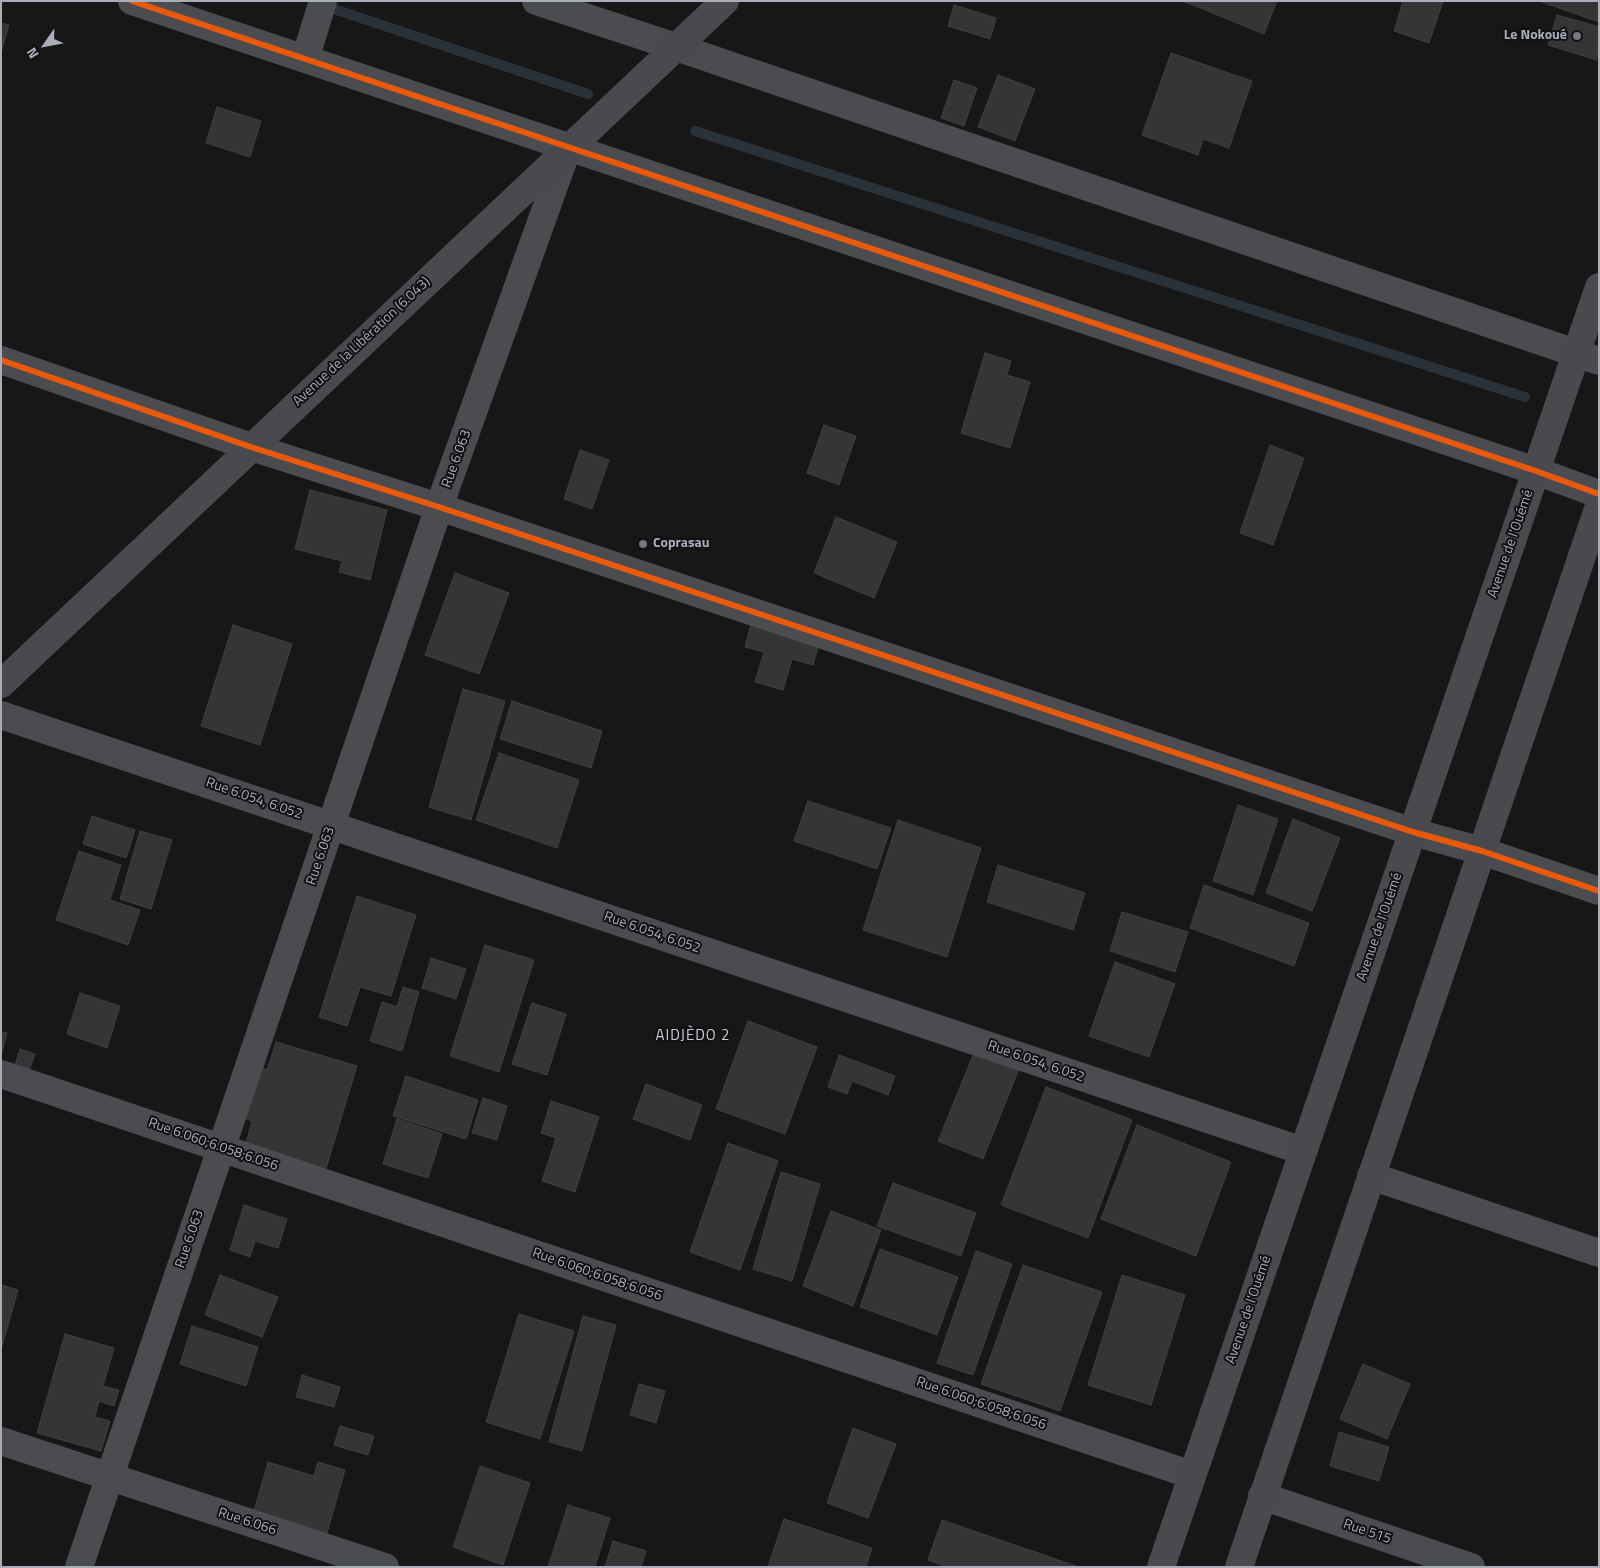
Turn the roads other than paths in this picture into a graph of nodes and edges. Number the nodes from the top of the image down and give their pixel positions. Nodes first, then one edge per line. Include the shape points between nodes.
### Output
1 (132, 1) edge
2 (323, 1) edge
3 (536, 1) edge
4 (725, 1) edge
5 (676, 47) junction
6 (305, 59) junction
7 (568, 147) junction
8 (1599, 287) edge
9 (1588, 357) edge
10 (1, 360) edge
11 (251, 447) junction
12 (1536, 471) junction
13 (1599, 494) edge
14 (1599, 506) edge
15 (440, 507) junction
16 (1, 684) edge
17 (1, 715) edge
18 (331, 825) junction
19 (1413, 832) junction
20 (1482, 850) junction
21 (1599, 891) edge
22 (1, 1074) edge
23 (221, 1148) junction
24 (1303, 1151) junction
25 (1371, 1176) junction
26 (1599, 1253) edge
27 (1, 1441) edge
28 (1192, 1475) junction
29 (110, 1476) junction
30 (1262, 1496) junction
31 (79, 1567) edge
32 (384, 1567) edge
33 (1161, 1567) edge
34 (1239, 1567) edge
35 (1471, 1567) edge

1 - 6 street
2 - 6 street
3 - 5 street
4 - 5 main road, Avenue de la Libération (6.043)
5 - 7 main road, Avenue de la Libération (6.043)
5 - 9 street
6 - 7 street
7 - 11 main road, Avenue de la Libération (6.043)
7 - 12 street
7 - 15 street, Rue 6.063
8 - 9 main road, Avenue de l'Ouémé
9 - 12 main road, Avenue de l'Ouémé
10 - 11 street
11 - 15 street
11 - 16 main road, Avenue de la Libération (6.043)
12 - 13 street
12 - 19 main road, Avenue de l'Ouémé
14 - 20 main road
15 - 18 street, Rue 6.063
15 - 19 street
17 - 18 street, Rue 6.054, 6.052
18 - 23 street, Rue 6.063
18 - 24 street, Rue 6.054, 6.052
19 - 20 street
19 - 24 main road, Avenue de l'Ouémé
20 - 21 street
20 - 25 main road
22 - 23 street, Rue 6.060;6.058;6.056
23 - 28 street, Rue 6.060;6.058;6.056
23 - 29 street, Rue 6.063
24 - 28 main road, Avenue de l'Ouémé
25 - 26 street
25 - 30 main road
27 - 29 street, Rue 6.066
28 - 33 main road, Avenue de l'Ouémé
29 - 31 street, Rue 6.063
29 - 32 street, Rue 6.066
30 - 34 main road
30 - 35 street, Rue 515

